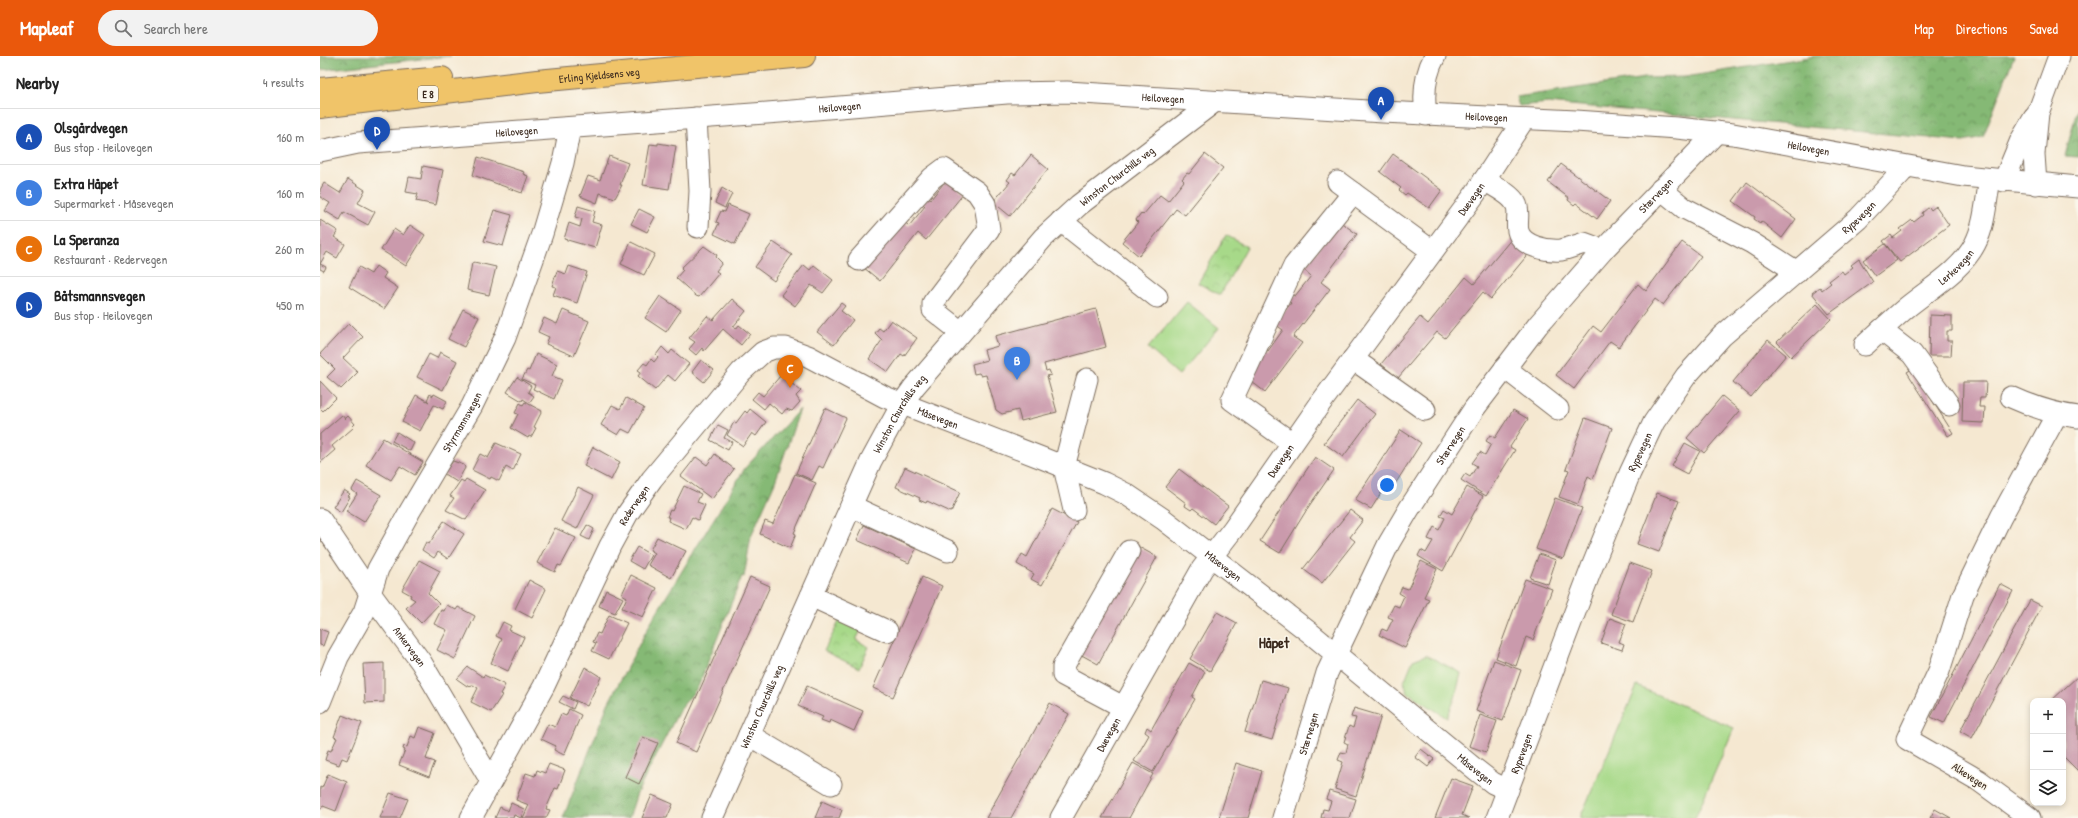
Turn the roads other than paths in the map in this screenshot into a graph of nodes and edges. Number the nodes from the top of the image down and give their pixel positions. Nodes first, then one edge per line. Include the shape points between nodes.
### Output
1 (804, 56) edge
2 (1435, 56) edge
3 (2059, 56) edge
4 (537, 81) junction
5 (320, 89) edge
6 (1214, 102) junction
7 (320, 107) edge
8 (2038, 113) junction
9 (1426, 115) junction
10 (696, 118) junction
11 (1524, 119) junction
12 (570, 128) junction
13 (1717, 132) junction
14 (320, 151) edge
15 (1904, 166) junction
16 (1484, 180) junction
17 (1997, 180) junction
18 (2036, 184) junction
19 (2078, 187) edge
20 (1661, 189) junction
21 (1061, 221) junction
22 (698, 227) dead end
23 (1603, 250) junction
24 (1432, 251) junction
25 (859, 260) dead end
26 (1798, 272) junction
27 (1156, 297) dead end
28 (1881, 330) junction
29 (961, 332) junction
30 (1865, 345) dead end
31 (1352, 359) junction
32 (1504, 368) junction
33 (1086, 379) dead end
34 (2011, 397) dead end
35 (902, 404) junction
36 (1949, 406) dead end
37 (1558, 408) dead end
38 (1426, 410) dead end
39 (2057, 414) junction
40 (2078, 417) edge
41 (1292, 443) junction
42 (1064, 467) junction
43 (851, 506) junction
44 (1074, 510) dead end
45 (320, 519) edge
46 (948, 551) dead end
47 (1129, 551) dead end
48 (1212, 557) junction
49 (370, 593) junction
50 (812, 596) junction
51 (887, 631) dead end
52 (1336, 655) junction
53 (320, 702) edge
54 (1123, 707) junction
55 (749, 736) junction
56 (491, 781) junction
57 (832, 784) dead end
58 (1508, 790) junction
59 (471, 818) edge
60 (712, 818) edge
61 (1061, 818) edge
62 (1283, 818) edge
63 (1497, 818) edge
64 (2030, 818) edge

1 - 4 highway, Erling Kjeldsens veg / E 8
2 - 9 street via 1427,75
3 - 8 street
4 - 5 highway, Erling Kjeldsens veg / E 8 via 473,77 435,78
4 - 7 highway, Erling Kjeldsens veg / E 8
6 - 9 street, Heilovegen
6 - 10 street, Heilovegen via 1038,92
6 - 21 street, Winston Churchills veg
8 - 17 street via 2030,122
8 - 18 street via 2034,154
9 - 11 street, Heilovegen
10 - 12 street, Heilovegen
10 - 22 street via 700,191
11 - 13 street, Heilovegen
11 - 16 street, Duevegen
12 - 14 street, Heilovegen via 358,142
12 - 49 street, Styrmannsvegen via 563,163 542,234 500,350 472,406 378,569
13 - 15 street, Heilovegen
13 - 20 street, Stærvegen
15 - 17 street, Heilovegen
15 - 26 street, Rypevegen via 1858,219
16 - 23 street via 1517,205 1519,234 1529,244 1549,251 1563,250 1584,243
16 - 24 street, Duevegen
17 - 18 street, Heilovegen
17 - 28 street, Lerkevegen via 1970,252 1958,266
18 - 19 street, Heilovegen
20 - 23 street, Stærvegen
20 - 26 street via 1684,208 1752,243
21 - 27 street
21 - 29 street, Winston Churchills veg
23 - 32 street, Stærvegen
24 - 31 street, Duevegen
24 - 41 street via 1345,187 1294,266 1232,400
25 - 29 street via 932,178 944,169 977,192 985,204 989,229 933,303 933,310
26 - 58 street, Rypevegen via 1722,336 1686,376 1654,422 1612,515
28 - 30 street, Lerkevegen
28 - 36 street via 1912,354
29 - 35 street, Winston Churchills veg
31 - 38 street
31 - 41 street, Duevegen
32 - 37 street
32 - 52 street, Stærvegen via 1451,442 1388,543
33 - 42 street
34 - 39 street
35 - 42 street, Måsevegen
35 - 43 street, Winston Churchills veg via 871,461
35 - 56 street, Redervegen via 797,351 774,348 756,357 652,479 628,513 600,565 544,686
39 - 40 street
39 - 64 street, Alkevegen via 2001,517 1963,595 1939,671 1907,739 1978,780
41 - 48 street, Duevegen
42 - 44 street
42 - 48 street, Måsevegen via 1126,494
43 - 46 street
43 - 50 street, Winston Churchills veg
45 - 49 street, Ankervegen
47 - 54 street via 1063,667 1063,675
48 - 52 street, Måsevegen
48 - 54 street, Duevegen via 1194,581
49 - 53 street, Styrmannsvegen via 364,612 338,657
49 - 56 street, Ankervegen via 421,662
50 - 51 street
50 - 55 street, Winston Churchills veg
52 - 58 street, Måsevegen via 1475,769
52 - 62 street, Stærvegen via 1318,700
54 - 61 street, Duevegen
55 - 57 street
55 - 60 street, Winston Churchills veg
56 - 59 street, Redervegen
58 - 63 street, Rypevegen

